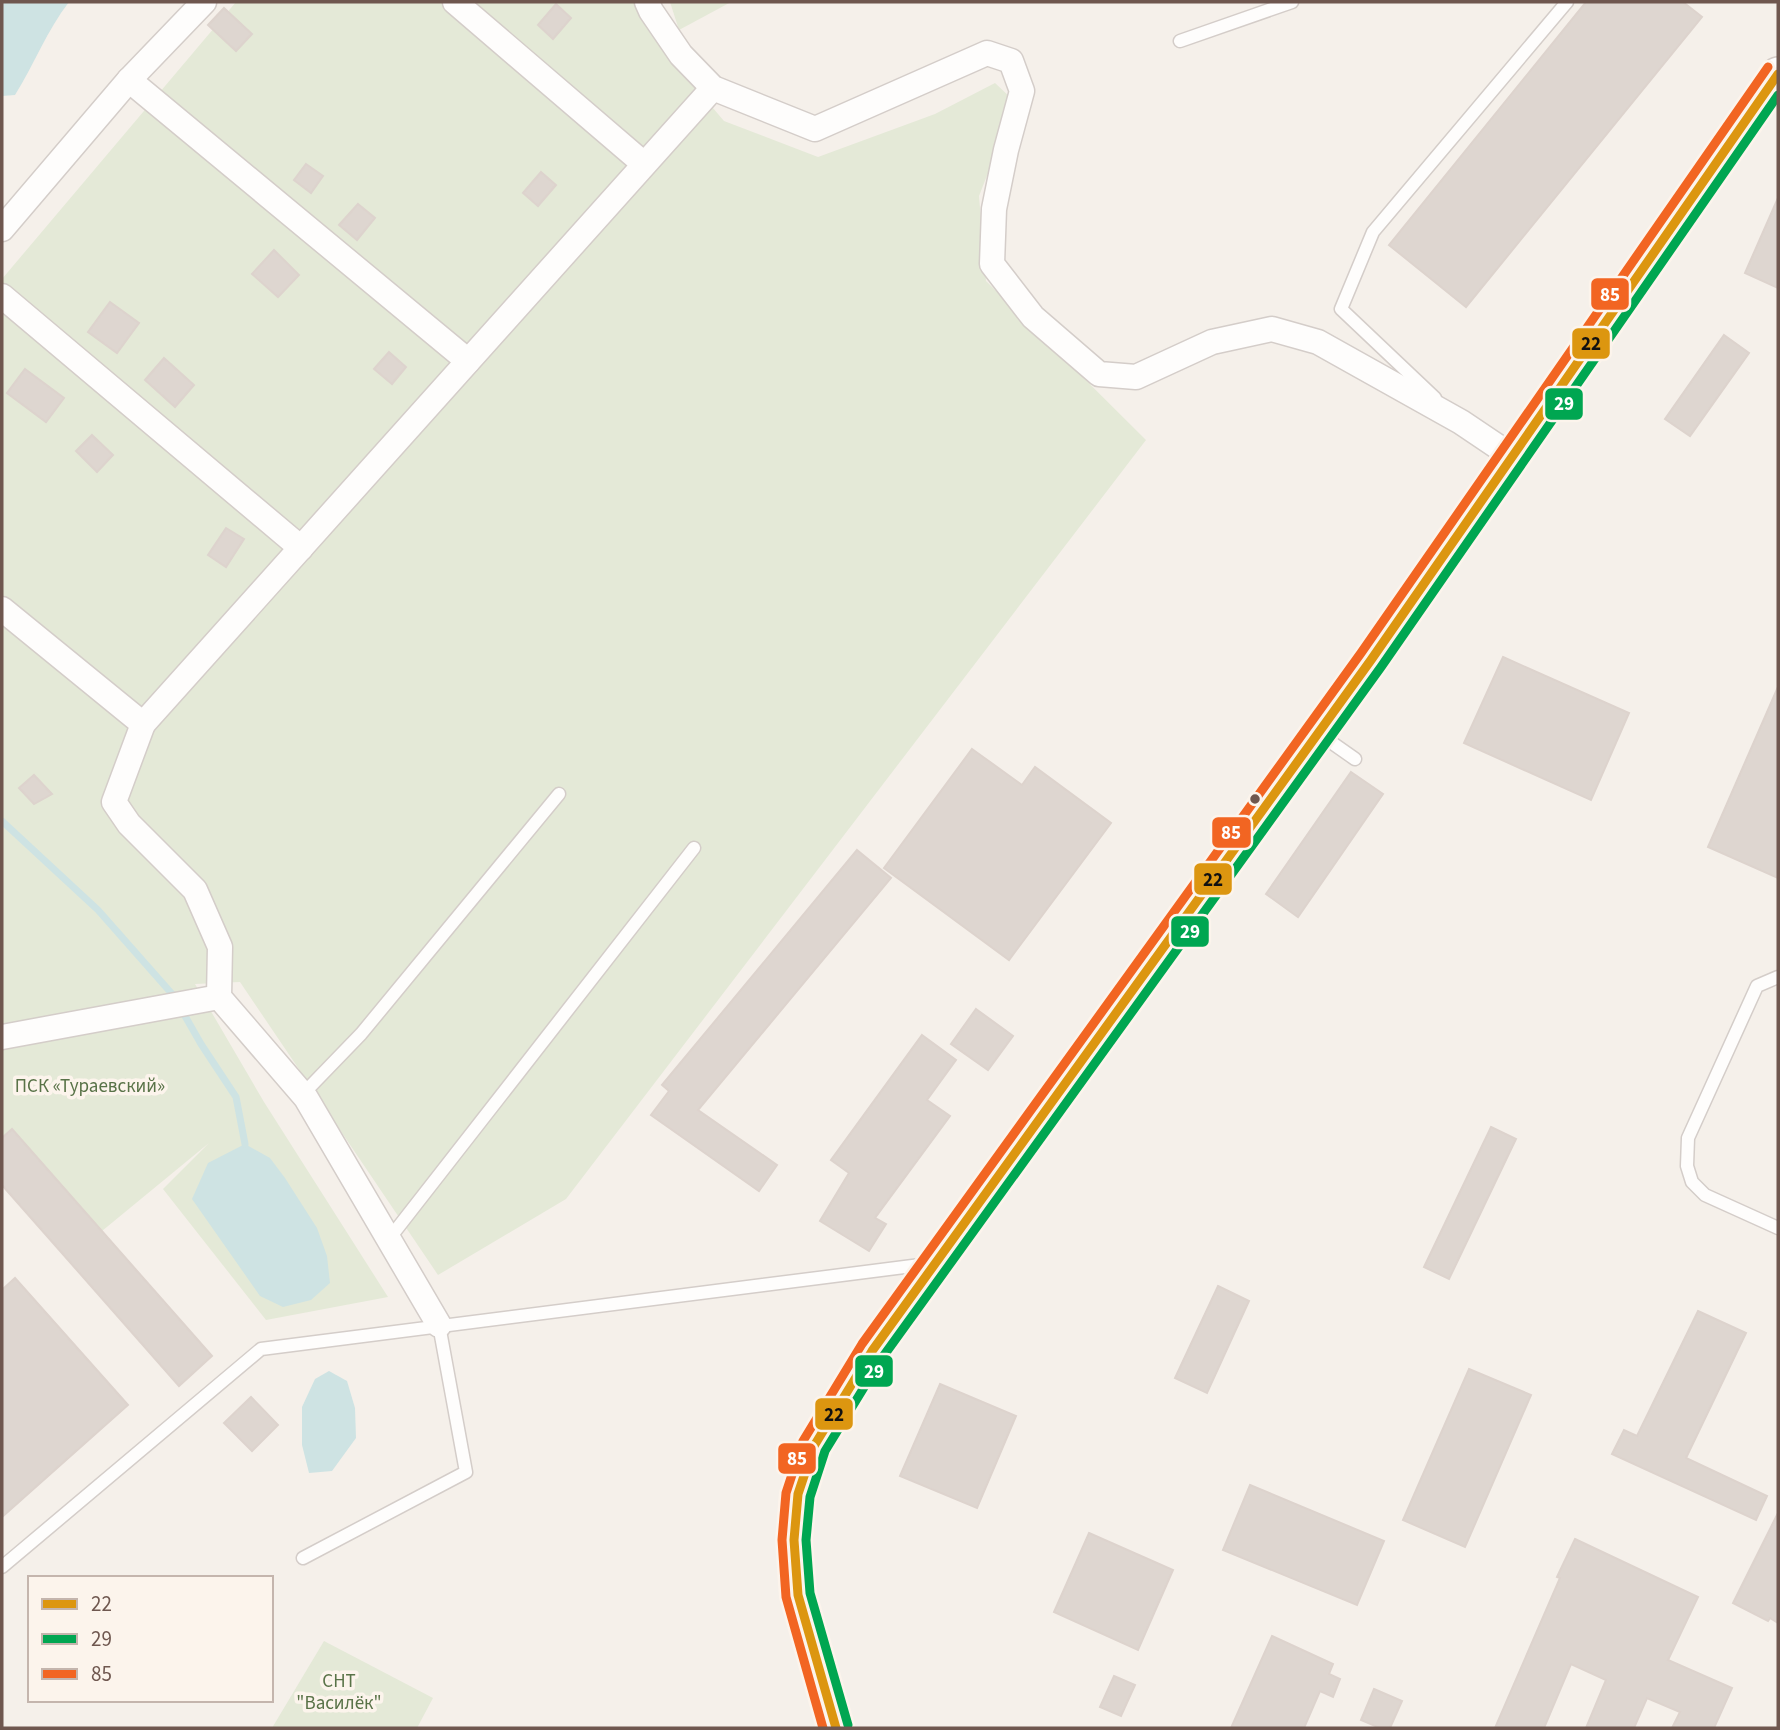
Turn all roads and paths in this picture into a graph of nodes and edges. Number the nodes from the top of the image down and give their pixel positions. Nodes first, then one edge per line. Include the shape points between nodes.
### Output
1 (204, 2) edge
2 (455, 2) edge
3 (647, 2) edge
4 (1292, 2) edge
5 (1566, 2) edge
6 (1180, 41) dead end
7 (1778, 74) edge
8 (129, 80) junction
9 (713, 88) junction
10 (644, 164) junction
11 (2, 229) edge
12 (2, 296) edge
13 (468, 361) junction
14 (1461, 422) junction
15 (1513, 457) junction
16 (300, 548) junction
17 (2, 609) edge
18 (143, 724) junction
19 (1317, 733) junction
20 (1355, 759) dead end
21 (559, 794) dead end
22 (694, 848) dead end
23 (1778, 977) edge
24 (219, 997) junction
25 (2, 1037) edge
26 (303, 1094) junction
27 (1778, 1228) edge
28 (389, 1239) junction
29 (935, 1263) junction
30 (439, 1325) junction
31 (303, 1558) dead end
32 (2, 1567) edge
33 (836, 1728) edge

1 - 8 street
2 - 10 street
3 - 9 street via 681,55
4 - 6 lane
5 - 14 lane via 1373,232 1341,309
7 - 15 main road
8 - 11 street
8 - 13 street
9 - 10 street
9 - 14 street via 814,129 987,53 1011,61 1022,91 994,209 992,264 1033,317 1099,374 1136,377 1212,342 1272,329 1318,342
10 - 13 street
12 - 16 street
13 - 16 street
14 - 15 street
15 - 19 main road
16 - 18 street
17 - 18 street
18 - 24 street via 114,802 195,890 220,947
19 - 20 lane
19 - 29 main road
21 - 26 lane via 361,1034
22 - 28 lane
23 - 27 lane via 1757,986 1688,1138 1687,1166 1692,1182 1705,1195
24 - 25 street
24 - 26 street
26 - 28 street
28 - 30 street
29 - 30 lane
29 - 33 main road via 872,1351 814,1446 798,1494 794,1540 798,1595
30 - 31 lane via 466,1472
30 - 32 lane via 261,1349

